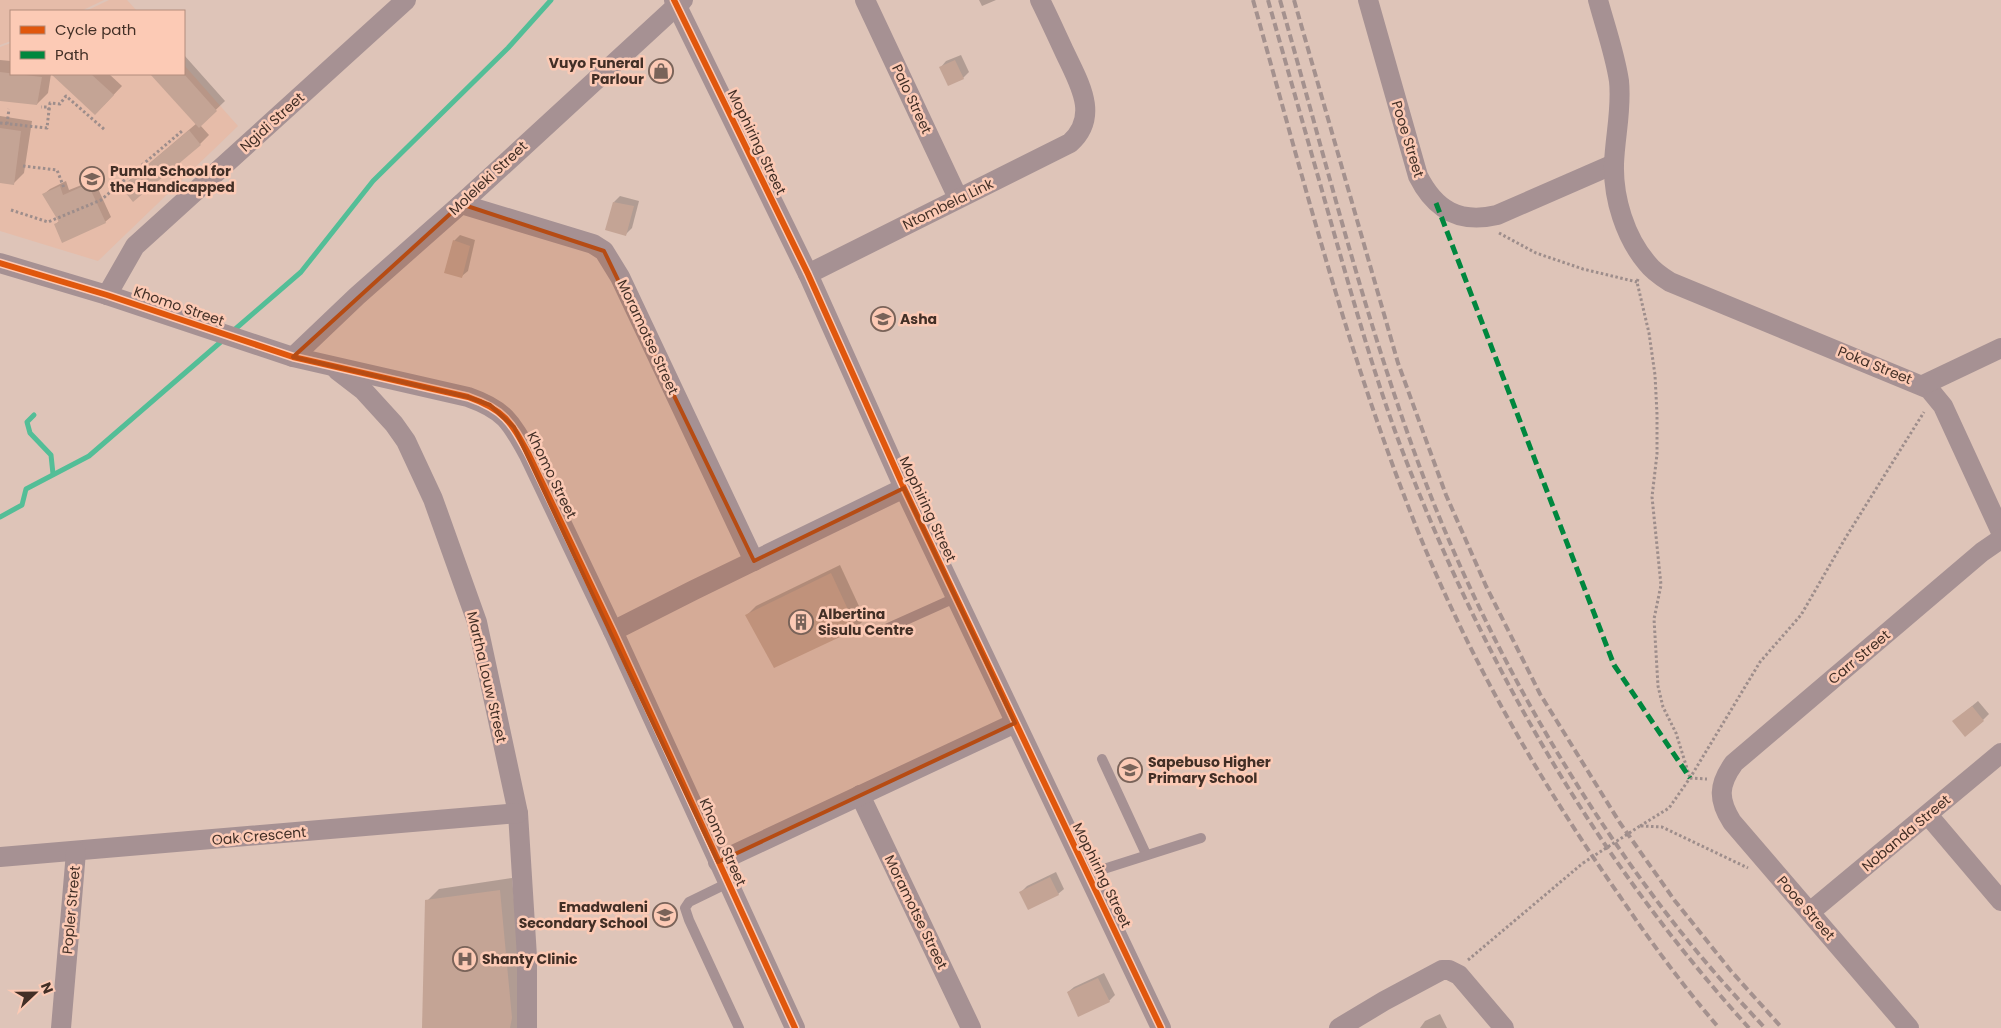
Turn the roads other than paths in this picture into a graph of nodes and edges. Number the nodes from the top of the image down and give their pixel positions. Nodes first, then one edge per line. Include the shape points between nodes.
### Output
1 (406, 0) edge
2 (865, 0) edge
3 (1040, 0) edge
4 (1368, 0) edge
5 (1598, 0) edge
6 (677, 2) edge
7 (1614, 164) junction
8 (958, 198) junction
9 (460, 204) junction
10 (0, 262) edge
11 (808, 274) junction
12 (107, 295) junction
13 (2001, 348) edge
14 (293, 357) junction
15 (333, 367) junction
16 (1929, 390) junction
17 (904, 488) junction
18 (2001, 532) edge
19 (2001, 539) edge
20 (754, 561) junction
21 (955, 598) junction
22 (888, 628) dead end
23 (613, 631) junction
24 (1014, 723) junction
25 (2001, 753) edge
26 (1102, 759) dead end
27 (1724, 780) joint
28 (860, 795) junction
29 (518, 813) junction
30 (1928, 815) junction
31 (1201, 838) dead end
32 (76, 852) junction
33 (1146, 854) junction
34 (0, 857) edge
35 (718, 862) junction
36 (1088, 874) junction
37 (728, 883) junction
38 (2001, 901) edge
39 (1810, 912) junction
40 (61, 1028) edge
41 (528, 1028) edge
42 (739, 1028) edge
43 (795, 1028) edge
44 (971, 1028) edge
45 (1161, 1028) edge
46 (1339, 1028) edge
47 (1504, 1028) edge
48 (1909, 1028) edge

1 - 12 street, Ngidi Street via 135,246
2 - 8 street, Palo Street
3 - 8 street, Ntombela Link via 1082,90 1083,127 1070,143
4 - 7 street, Pooe Street via 1418,176 1436,203 1454,214 1472,218 1497,215
5 - 7 street via 1619,81 1620,112
6 - 9 street, Moleleki Street
6 - 11 street, Mophiring Street
7 - 16 street, Poka Street via 1618,203 1625,224 1647,263 1670,282
8 - 11 street, Ntombela Link
9 - 14 street, Moleleki Street
9 - 20 street, Moramotse Street via 593,244 604,251 620,277
10 - 12 street, Khomo Street
11 - 17 street, Mophiring Street
12 - 14 street, Khomo Street
13 - 16 street
14 - 15 street, Khomo Street
15 - 23 street, Khomo Street via 468,397 490,405 505,416 530,454
15 - 29 street, Martha Louw Street via 363,390 394,424 406,441 433,499 477,622
16 - 18 street via 1942,406
17 - 20 street
17 - 21 street, Mophiring Street
19 - 27 street, Carr Street via 1734,763
20 - 23 street
21 - 22 lane
21 - 24 street, Mophiring Street
23 - 35 street, Khomo Street
24 - 28 street
24 - 36 street, Mophiring Street
25 - 30 street, Nobanda Street
26 - 33 lane
27 - 39 street, Pooe Street via 1722,800 1732,822
28 - 35 street
28 - 44 street, Moramotse Street
29 - 32 street, Oak Crescent
29 - 41 street, Martha Louw Street
30 - 38 street
30 - 39 street, Nobanda Street
31 - 33 lane
32 - 34 street, Oak Crescent
32 - 40 street, Popler Street
33 - 36 lane
35 - 37 street, Khomo Street
36 - 45 street, Mophiring Street
37 - 42 lane via 689,902 685,908
37 - 43 street, Khomo Street
39 - 48 street, Pooe Street
46 - 47 street via 1384,1001 1448,971

